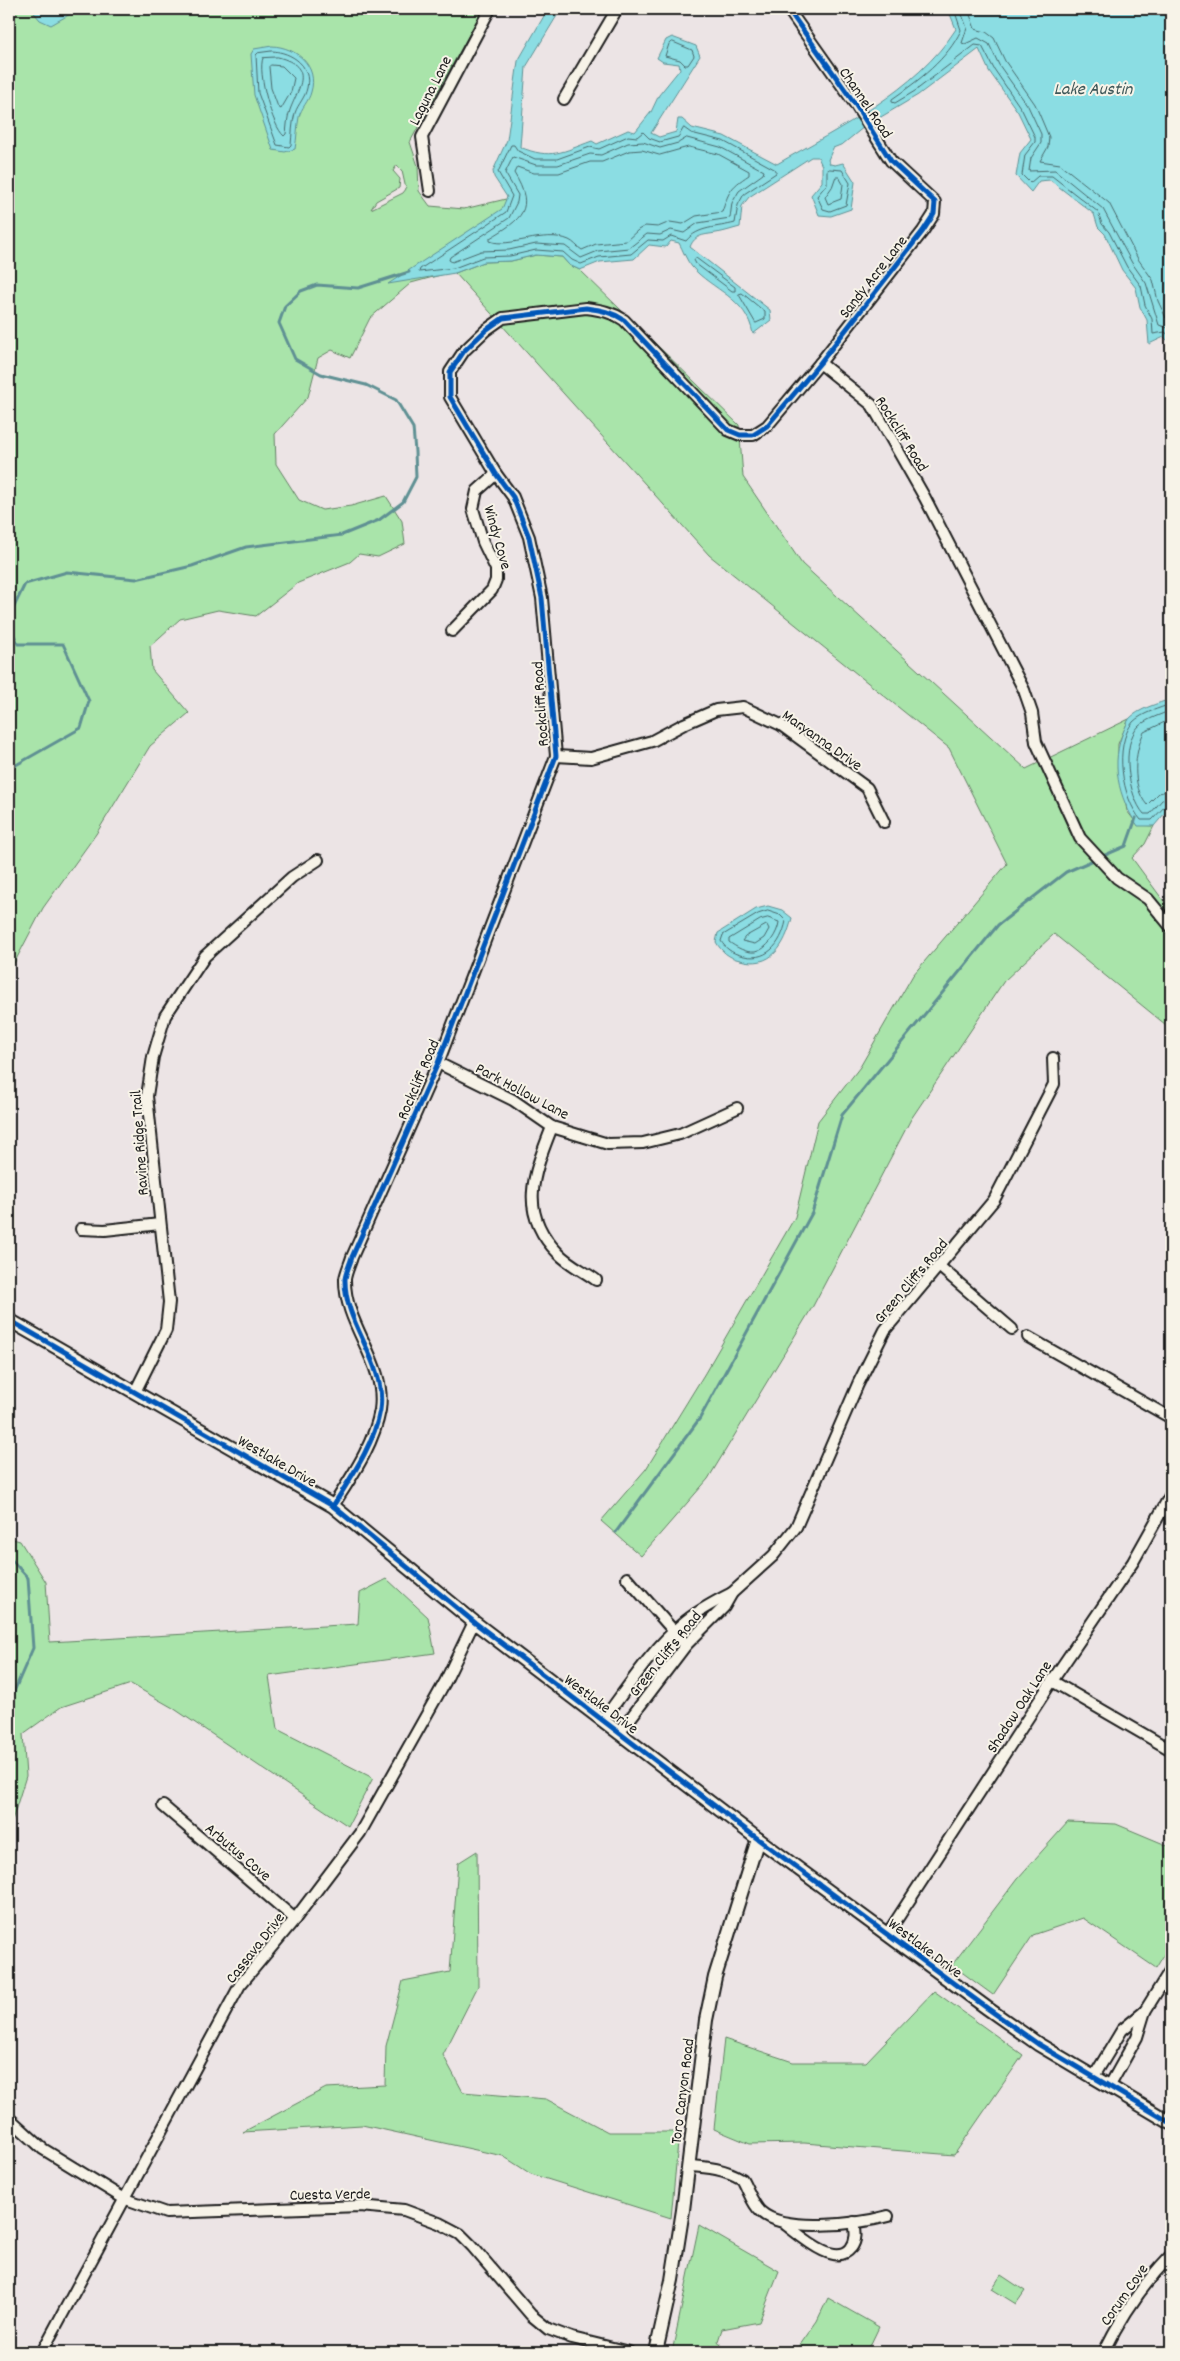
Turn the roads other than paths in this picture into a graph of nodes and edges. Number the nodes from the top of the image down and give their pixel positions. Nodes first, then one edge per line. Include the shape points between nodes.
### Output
1 (490, 9) edge
2 (617, 9) edge
3 (788, 9) edge
4 (564, 99) dead end
5 (430, 191) dead end
6 (935, 202) joint
7 (820, 363) junction
8 (496, 474) junction
9 (452, 631) dead end
10 (556, 756) junction
11 (884, 822) dead end
12 (318, 860) dead end
13 (1171, 927) edge
14 (1053, 1058) dead end
15 (438, 1063) junction
16 (737, 1108) dead end
17 (552, 1127) junction
18 (160, 1224) junction
19 (81, 1229) dead end
20 (940, 1267) junction
21 (596, 1280) dead end
22 (9, 1320) edge
23 (1012, 1329) dead end
24 (1028, 1337) dead end
25 (135, 1392) junction
26 (1171, 1418) edge
27 (1171, 1494) edge
28 (333, 1506) junction
29 (627, 1578) dead end
30 (732, 1593) junction
31 (474, 1622) junction
32 (674, 1632) junction
33 (686, 1645) junction
34 (1052, 1681) junction
35 (603, 1720) junction
36 (620, 1732) junction
37 (1171, 1750) edge
38 (163, 1806) dead end
39 (758, 1839) junction
40 (296, 1919) junction
41 (888, 1933) junction
42 (1171, 1969) edge
43 (1145, 2011) junction
44 (1094, 2078) junction
45 (1109, 2086) junction
46 (9, 2118) edge
47 (1171, 2123) edge
48 (689, 2166) junction
49 (123, 2198) junction
50 (888, 2216) dead end
51 (854, 2222) junction
52 (784, 2224) junction
53 (1171, 2255) edge
54 (42, 2352) edge
55 (629, 2352) edge
56 (656, 2352) edge
57 (1104, 2352) edge

1 - 5 street, Laguna Lane via 422,137
2 - 4 street
3 - 6 street, Channel Road via 891,161
6 - 7 street, Sandy Acre Lane via 934,214 923,231
7 - 8 street, Rockcliff Road via 766,426 753,435 740,435 728,430 624,320 611,312 586,308 503,318 464,351 450,372 450,397
7 - 13 street, Rockcliff Road via 872,404 926,498 1024,690 1032,713 1036,742 1080,838 1117,878 1148,899
8 - 9 street, Windy Cove via 477,491 473,509 496,569 496,580 492,590
8 - 10 street, Rockcliff Road via 513,496 529,537 542,598
10 - 11 street, Maryanna Drive via 591,758 652,741 716,710 743,707 781,725 867,788
10 - 15 street, Rockcliff Road
12 - 18 street, Ravine Ridge Trail via 292,877 205,956 164,1016 147,1096
14 - 20 street, Green Cliffs Road via 1054,1084 994,1200
15 - 17 street, Park Hollow Lane via 514,1100
15 - 28 street, Rockcliff Road via 345,1278 349,1311 374,1360 380,1409 358,1465
16 - 17 street, Park Hollow Lane via 680,1134 642,1143 608,1144
17 - 21 street via 536,1168 531,1198 538,1227 558,1254
18 - 19 street via 105,1230
18 - 25 street, Ravine Ridge Trail via 169,1302 166,1330
20 - 23 street
20 - 30 street, Green Cliffs Road via 885,1330 796,1527 773,1556
22 - 25 street, Westlake Drive
24 - 26 street
25 - 28 street, Westlake Drive
27 - 34 street, Shadow Oak Lane via 1133,1562
28 - 31 street, Westlake Drive
29 - 32 street
30 - 32 street, Green Cliffs Road via 708,1605
30 - 33 street, Green Cliffs Road via 724,1607
31 - 35 street, Westlake Drive
31 - 40 street, Cassava Drive via 445,1682 360,1833
32 - 33 street
32 - 35 street, Green Cliffs Road via 655,1651
33 - 36 street, Green Cliffs Road
34 - 37 street
34 - 41 street, Shadow Oak Lane
35 - 36 street, Westlake Drive
36 - 39 street, Westlake Drive
38 - 40 street, Arbutus Cove
39 - 41 street, Westlake Drive
39 - 48 street, Toro Canyon Road via 715,1977
40 - 49 street, Cassava Drive via 240,1985
41 - 44 street, Westlake Drive via 1038,2044
42 - 43 street
43 - 44 street via 1122,2030
43 - 45 street via 1137,2037
44 - 45 street, Westlake Drive
45 - 47 street, Westlake Drive
46 - 49 street, Cuesta Verde via 43,2148
48 - 52 street via 724,2170 742,2179 762,2213
48 - 56 street, Toro Canyon Road via 672,2280
49 - 54 street, Cassava Drive
49 - 55 street, Cuesta Verde via 166,2213 360,2206 404,2210 460,2234 531,2315 548,2329
50 - 51 street
51 - 52 street
51 - 52 street via 856,2236 853,2246 838,2256 821,2250
53 - 57 street, Corum Cove via 1117,2326

